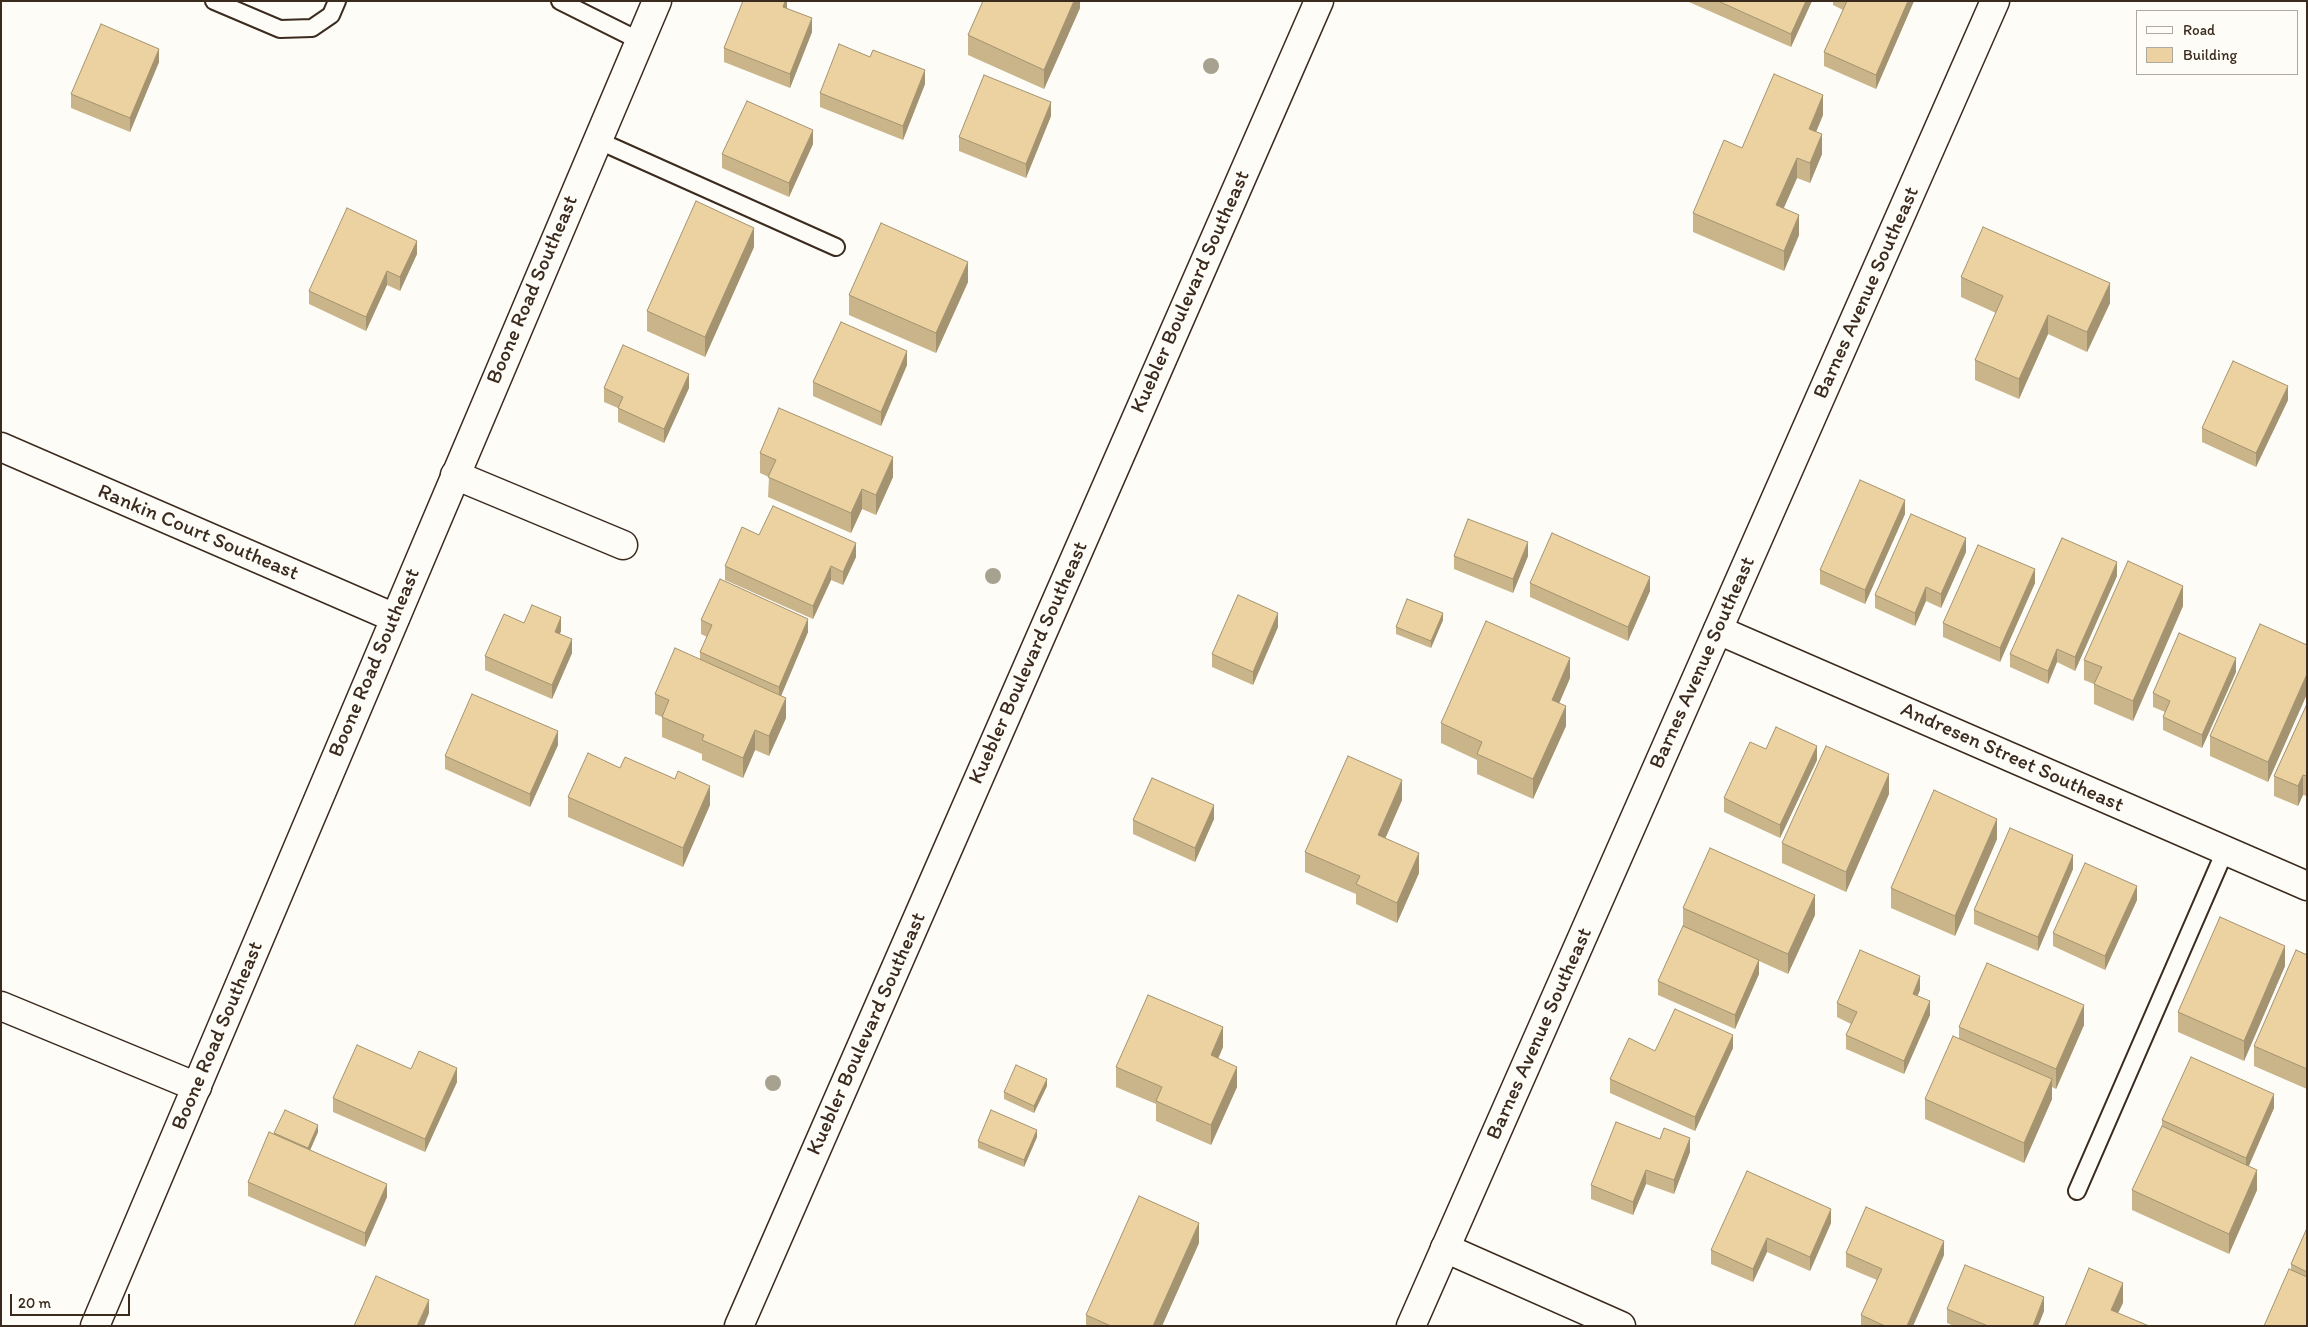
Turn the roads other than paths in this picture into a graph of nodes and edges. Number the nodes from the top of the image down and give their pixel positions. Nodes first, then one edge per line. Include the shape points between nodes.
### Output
1 (214, 1) edge
2 (337, 1) edge
3 (560, 1) edge
4 (657, 1) edge
5 (1319, 1) edge
6 (1996, 1) edge
7 (640, 41) junction
8 (597, 140) junction
9 (836, 247) dead end
10 (1, 447) edge
11 (454, 475) junction
12 (623, 545) dead end
13 (395, 618) junction
14 (1718, 630) junction
15 (2225, 851) junction
16 (2307, 886) edge
17 (1, 1006) edge
18 (197, 1087) junction
19 (2077, 1191) dead end
20 (1445, 1248) junction
21 (95, 1326) edge
22 (739, 1326) edge
23 (1411, 1326) edge
24 (1621, 1326) edge

1 - 2 lane via 280,29 312,28 331,15
3 - 7 lane
4 - 7 street, Boone Road Southeast
5 - 22 street, Kuebler Boulevard Southeast
6 - 14 street, Barnes Avenue Southeast
7 - 8 street, Boone Road Southeast
8 - 9 lane
8 - 11 street, Boone Road Southeast
10 - 13 street, Rankin Court Southeast
11 - 12 street
11 - 13 street, Boone Road Southeast
13 - 18 street, Boone Road Southeast
14 - 15 street, Andresen Street Southeast
14 - 20 street, Barnes Avenue Southeast
15 - 16 street, Andresen Street Southeast
15 - 19 lane
17 - 18 street
18 - 21 street, Boone Road Southeast
20 - 23 street, Barnes Avenue Southeast
20 - 24 street

